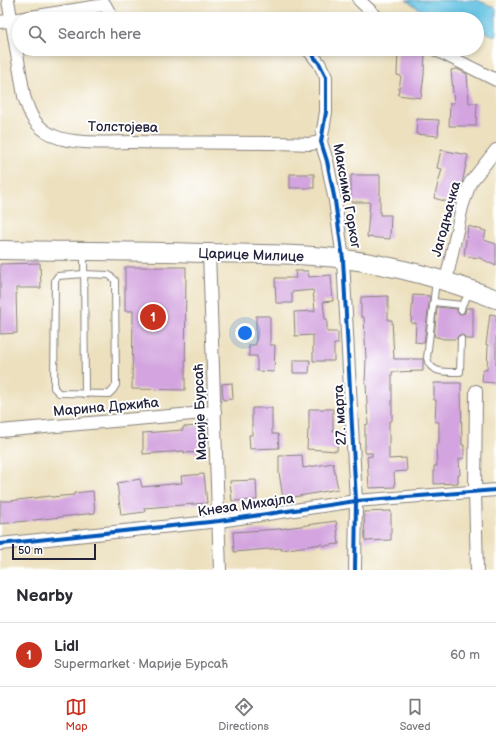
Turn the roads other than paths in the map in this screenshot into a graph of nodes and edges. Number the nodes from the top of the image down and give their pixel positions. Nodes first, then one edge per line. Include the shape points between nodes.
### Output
1 (8, 0) edge
2 (359, 0) edge
3 (106, 3) edge
4 (56, 12) edge
5 (372, 12) edge
6 (6, 21) edge
7 (12, 46) edge
8 (14, 56) edge
9 (313, 56) edge
10 (448, 56) edge
11 (496, 80) edge
12 (321, 142) junction
13 (496, 150) edge
14 (0, 250) edge
15 (84, 251) junction
16 (209, 253) junction
17 (343, 259) junction
18 (84, 274) junction
19 (441, 280) junction
20 (472, 290) junction
21 (496, 299) edge
22 (434, 302) junction
23 (461, 339) dead end
24 (476, 390) dead end
25 (84, 394) junction
26 (215, 412) junction
27 (0, 431) edge
28 (496, 490) edge
29 (475, 492) junction
30 (356, 501) junction
31 (219, 521) junction
32 (0, 544) edge
33 (220, 570) edge
34 (355, 570) edge
35 (477, 570) edge

1 - 6 street, Толстојева
2 - 5 street
3 - 4 street
6 - 7 street, Толстојева
8 - 12 street, Толстојева via 29,111 44,131 56,137 73,141 310,144
9 - 12 street, Максима Горког via 326,77 326,112
10 - 11 street
12 - 17 street, Максима Горког via 335,201
13 - 19 street, Јагодњачка via 470,183
14 - 15 main road, Царице Милице
15 - 16 main road, Царице Милице
15 - 18 lane
16 - 17 main road, Царице Милице
16 - 26 street, Марије Бурсаћ
17 - 19 main road, Царице Милице via 386,266
17 - 30 street, 27. марта
18 - 25 lane
18 - 25 lane via 58,276 55,280 54,388 59,393
18 - 25 lane via 109,275 115,280 116,385 109,394
19 - 20 main road, Царице Милице
19 - 22 lane
20 - 21 main road, Царице Милице
20 - 22 lane via 462,308
22 - 23 lane via 427,358 430,366 441,372 460,372
24 - 29 street
26 - 27 street, Марина Држића
26 - 31 street, Марије Бурсаћ
28 - 29 street, Кнеза Михајла
29 - 30 street, Кнеза Михајла
29 - 35 street
30 - 31 street, Кнеза Михајла
30 - 34 street, 27. марта
31 - 32 street, Кнеза Михајла
31 - 33 street, Марије Бурсаћ

